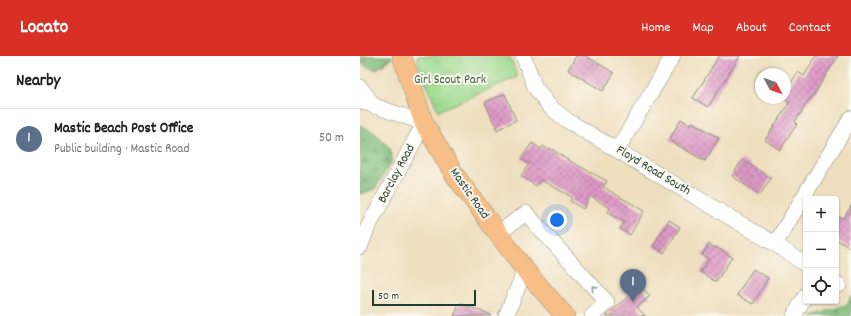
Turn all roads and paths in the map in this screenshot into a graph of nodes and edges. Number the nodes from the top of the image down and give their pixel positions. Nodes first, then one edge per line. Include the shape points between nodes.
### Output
1 (402, 56) edge
2 (523, 56) edge
3 (673, 56) edge
4 (360, 87) edge
5 (360, 101) edge
6 (375, 107) junction
7 (851, 118) edge
8 (424, 123) junction
9 (617, 150) junction
10 (497, 234) junction
11 (776, 244) junction
12 (360, 247) edge
13 (803, 263) edge
14 (525, 270) junction
15 (803, 300) edge
16 (506, 316) edge
17 (565, 316) edge
18 (592, 316) edge
19 (794, 316) edge

1 - 8 main road, Mastic Road
2 - 9 street, Floyd Road South via 535,87 549,106 568,121
3 - 9 street
4 - 6 street
5 - 6 street
6 - 8 street
7 - 11 street
8 - 10 main road, Mastic Road via 454,174
8 - 12 street, Barclay Road via 367,229
9 - 11 street, Floyd Road South
10 - 14 main road, Mastic Road
18 -> 10 street via 607,302 526,213
11 - 13 street, Floyd Road South
14 - 16 street
14 - 17 main road, Mastic Road
15 - 19 street

